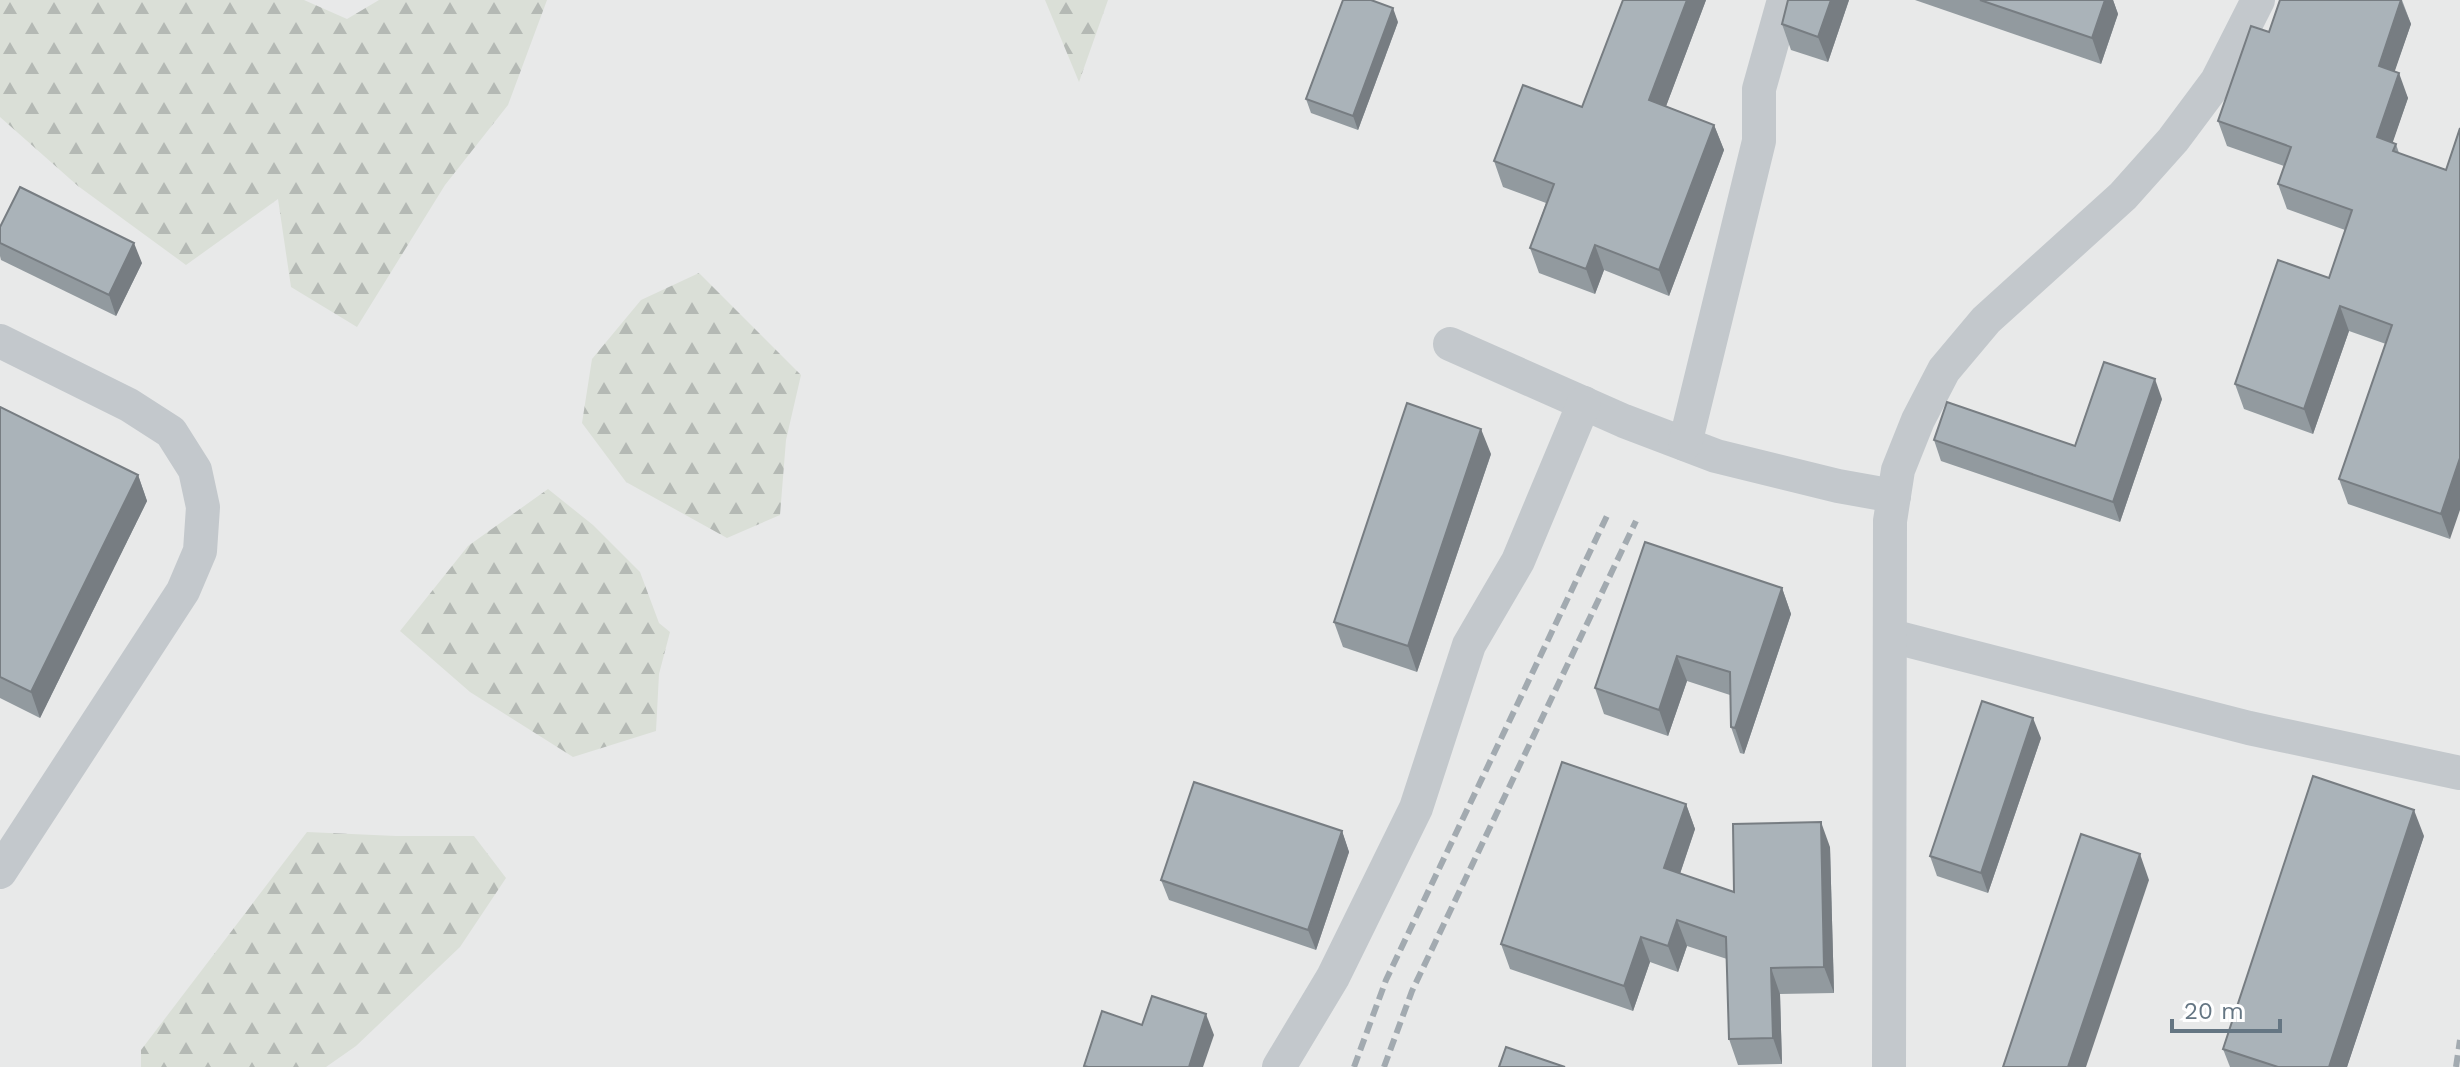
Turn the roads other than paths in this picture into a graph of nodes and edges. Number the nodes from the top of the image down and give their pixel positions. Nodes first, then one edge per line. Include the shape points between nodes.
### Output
1 (1784, 0) edge
2 (2258, 0) edge
3 (0, 341) edge
4 (1450, 344) dead end
5 (1584, 403) junction
6 (1685, 444) junction
7 (1894, 496) junction
8 (1891, 636) junction
9 (2460, 773) edge
10 (0, 872) edge
11 (1279, 1067) edge
12 (1889, 1067) edge

1 - 6 street via 1759,89 1759,141
2 - 7 street via 2217,81 2173,140 2123,196 1986,320 1944,370 1898,470
3 - 10 street via 129,405 171,432 195,470 203,507 200,551 183,591
4 - 5 street
5 - 6 street
5 - 11 street via 1518,561 1469,645 1416,808 1333,977
6 - 7 street via 1731,460
7 - 8 street
8 - 9 street via 2249,728
8 - 12 street

